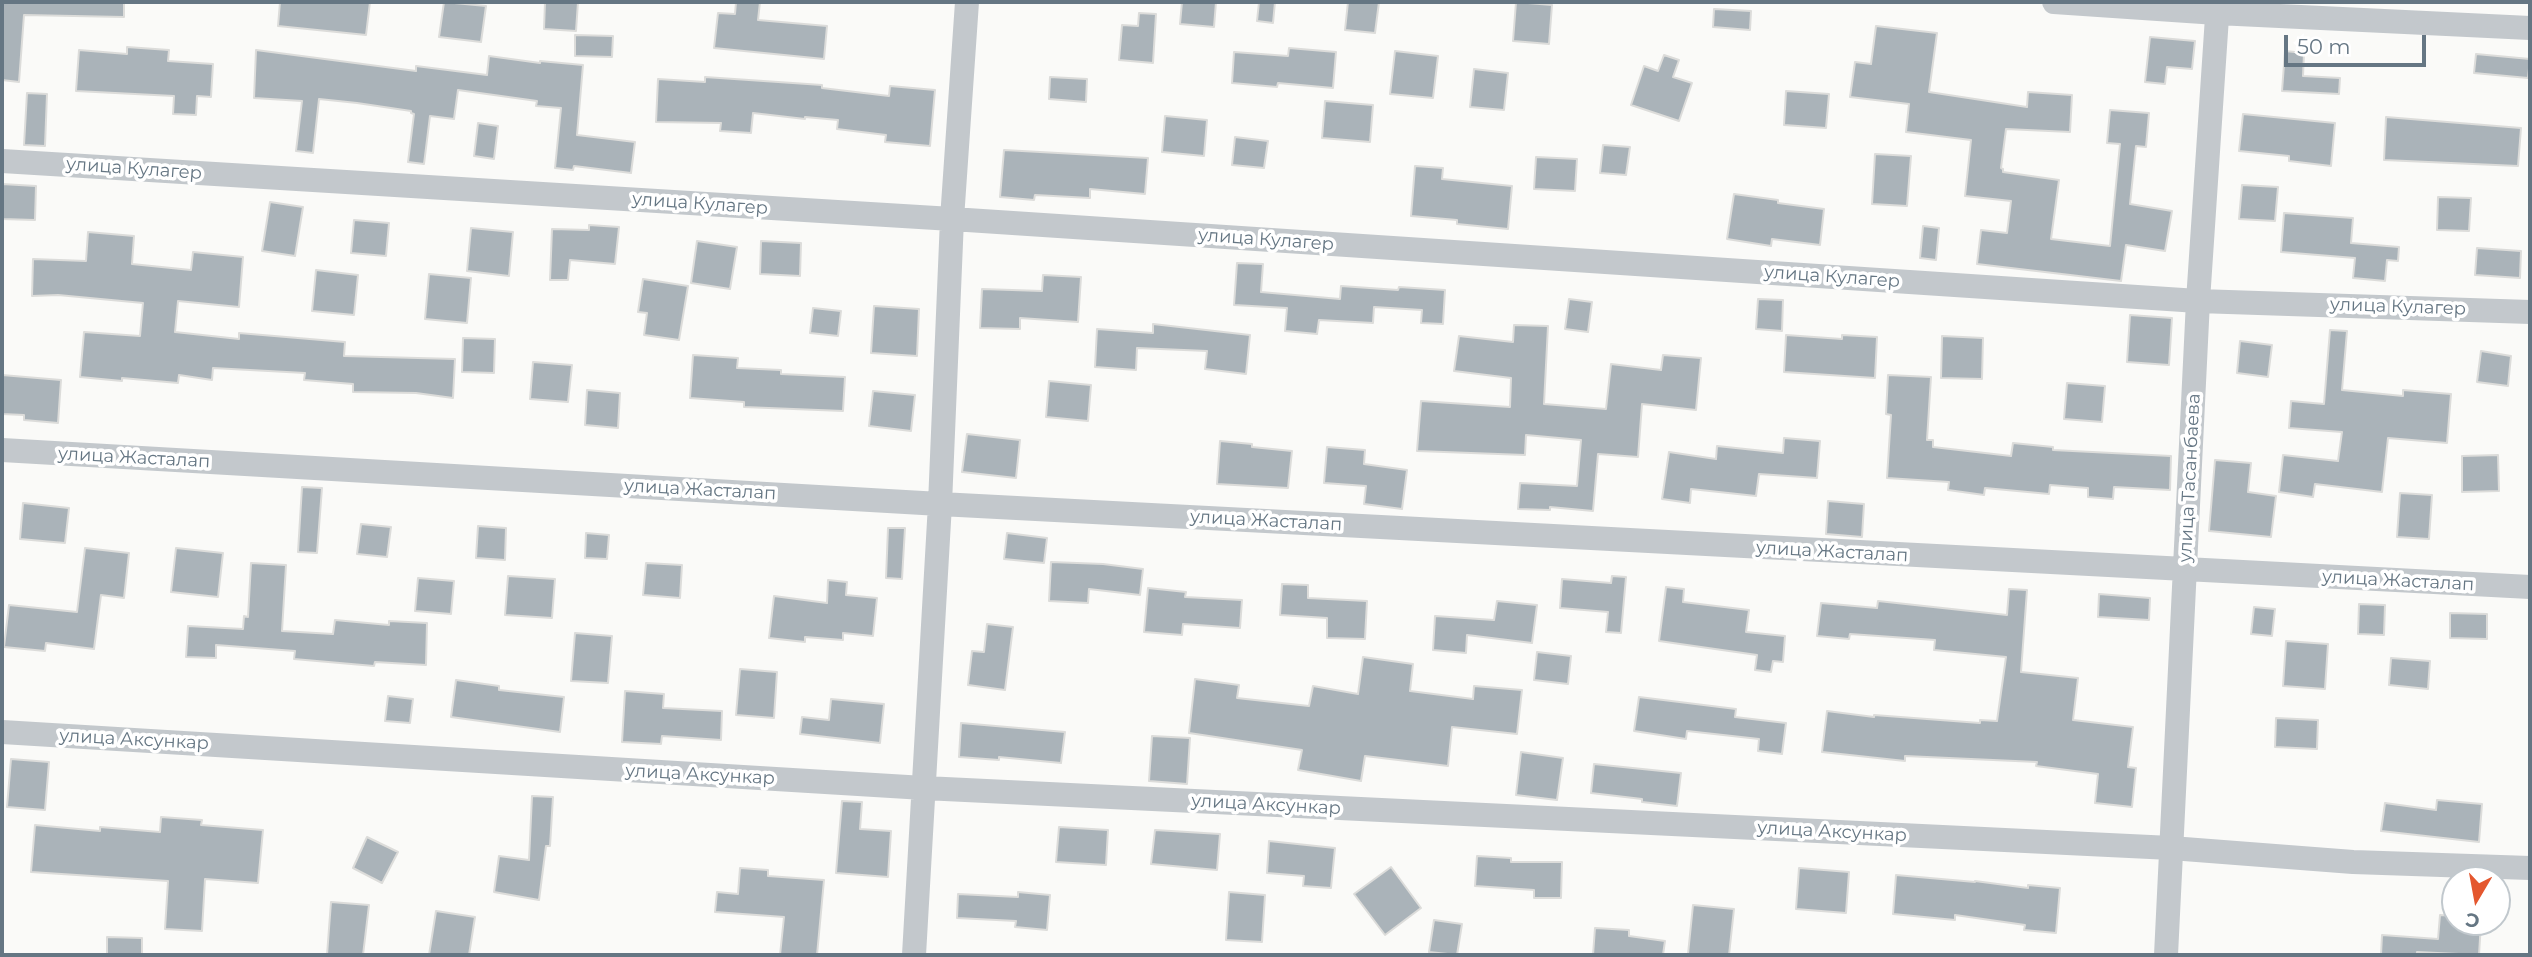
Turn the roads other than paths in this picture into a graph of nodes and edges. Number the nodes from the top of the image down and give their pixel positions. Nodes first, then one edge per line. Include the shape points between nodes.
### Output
1 (967, 2) edge
2 (2054, 2) edge
3 (2218, 7) edge
4 (2530, 28) edge
5 (2, 161) edge
6 (952, 219) junction
7 (2199, 301) junction
8 (2530, 312) edge
9 (2, 450) edge
10 (940, 504) junction
11 (2185, 570) junction
12 (2530, 587) edge
13 (2, 732) edge
14 (925, 789) junction
15 (2171, 848) junction
16 (2530, 868) edge
17 (914, 955) edge
18 (2166, 955) edge

1 - 6 street
2 - 3 street
3 - 4 street
3 - 7 street, улица Тасанбаева
5 - 6 street, улица Кулагер
6 - 7 street, улица Кулагер
6 - 10 street
7 - 8 street, улица Кулагер
7 - 11 street, улица Тасанбаева
9 - 10 street, улица Жасталап
10 - 11 street, улица Жасталап
10 - 14 street
11 - 12 street, улица Жасталап
11 - 15 street, улица Тасанбаева
13 - 14 street, улица Аксункар
14 - 15 street, улица Аксункар
14 - 17 street
15 - 16 street, улица Аксункар via 2353,862
15 - 18 street, улица Тасанбаева

